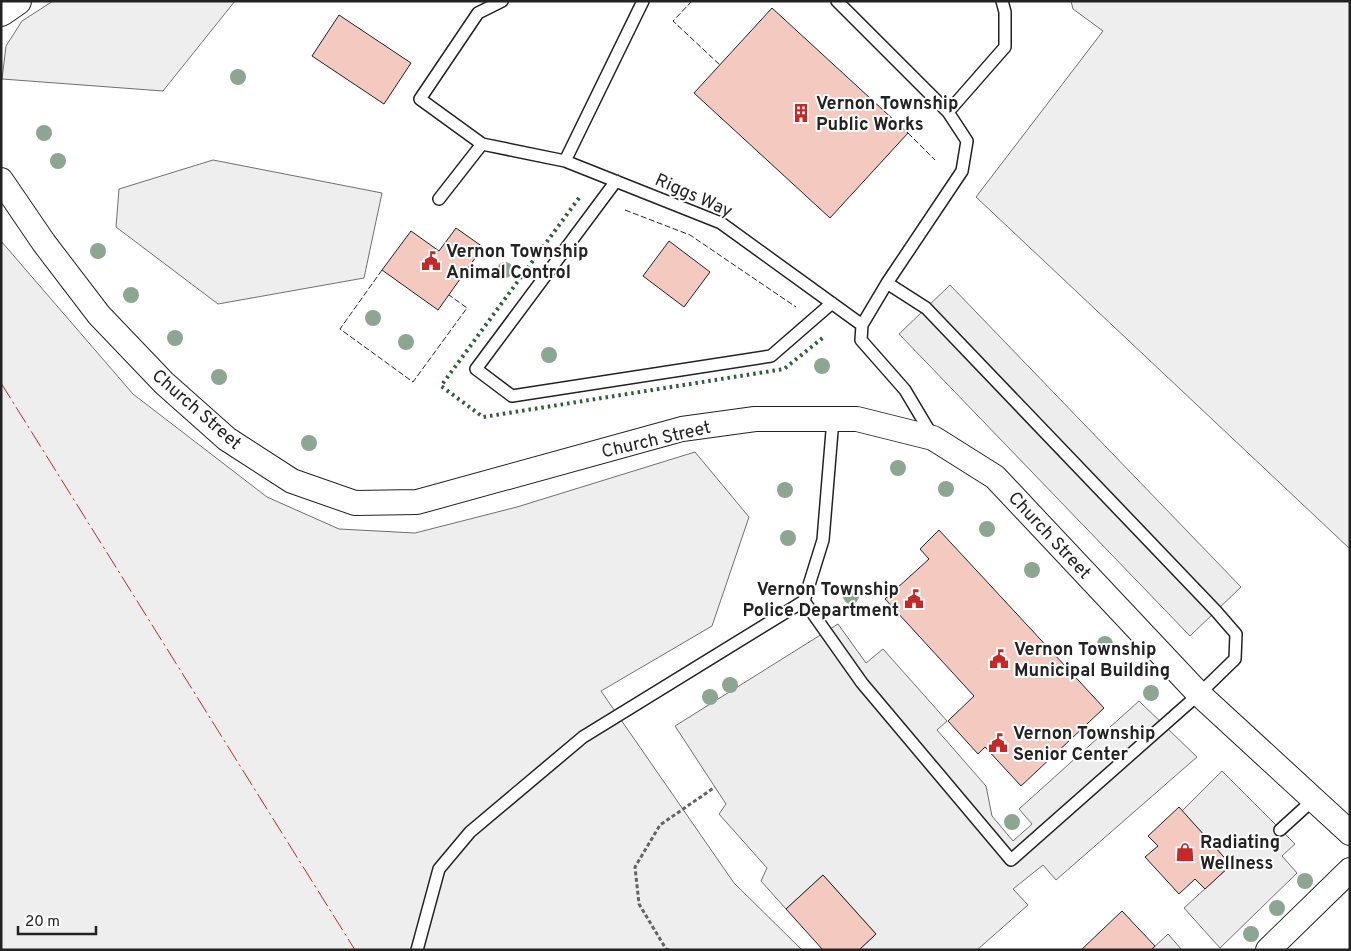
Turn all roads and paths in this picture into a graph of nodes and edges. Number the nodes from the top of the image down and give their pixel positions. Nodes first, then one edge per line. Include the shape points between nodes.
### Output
1 (17, 1) edge
2 (502, 1) edge
3 (644, 1) edge
4 (837, 1) edge
5 (1002, 1) edge
6 (1, 12) edge
7 (948, 112) junction
8 (482, 144) junction
9 (565, 161) junction
10 (1, 180) edge
11 (616, 181) junction
12 (439, 199) dead end
13 (887, 283) junction
14 (832, 304) junction
15 (862, 325) junction
16 (833, 420) junction
17 (934, 438) junction
18 (804, 601) junction
19 (1200, 694) junction
20 (715, 787) dead end
21 (1313, 800) junction
22 (1280, 830) dead end
23 (1350, 833) edge
24 (1350, 870) edge
25 (417, 950) edge
26 (669, 950) edge
27 (1268, 950) edge

1 - 6 street
2 - 8 lane via 478,12 420,100
3 - 9 lane
4 - 7 lane
5 - 7 lane via 1005,47
7 - 13 lane via 967,141 962,171
8 - 9 lane, Riggs Way
8 - 12 lane
9 - 11 lane, Riggs Way
10 - 16 street, Church Street via 99,315 164,383 227,439 292,481 355,503 417,502 682,429 755,419
11 - 14 lane, Riggs Way via 721,223
11 - 14 lane via 476,369 512,396 771,356
13 - 15 lane
13 - 19 lane via 926,308 1236,634 1236,660
14 - 15 lane, Riggs Way
15 - 17 lane via 861,340 905,390
16 - 17 street, Church Street via 857,419
16 - 18 lane via 823,540
17 - 19 street, Church Street via 995,477
18 - 19 lane via 862,683 1011,860
18 - 25 lane via 583,737 470,832 439,869
19 - 21 street, Church Street
20 - 26 path via 660,825 635,867 639,904
21 - 22 lane
21 - 23 street, Church Street
24 - 27 street

